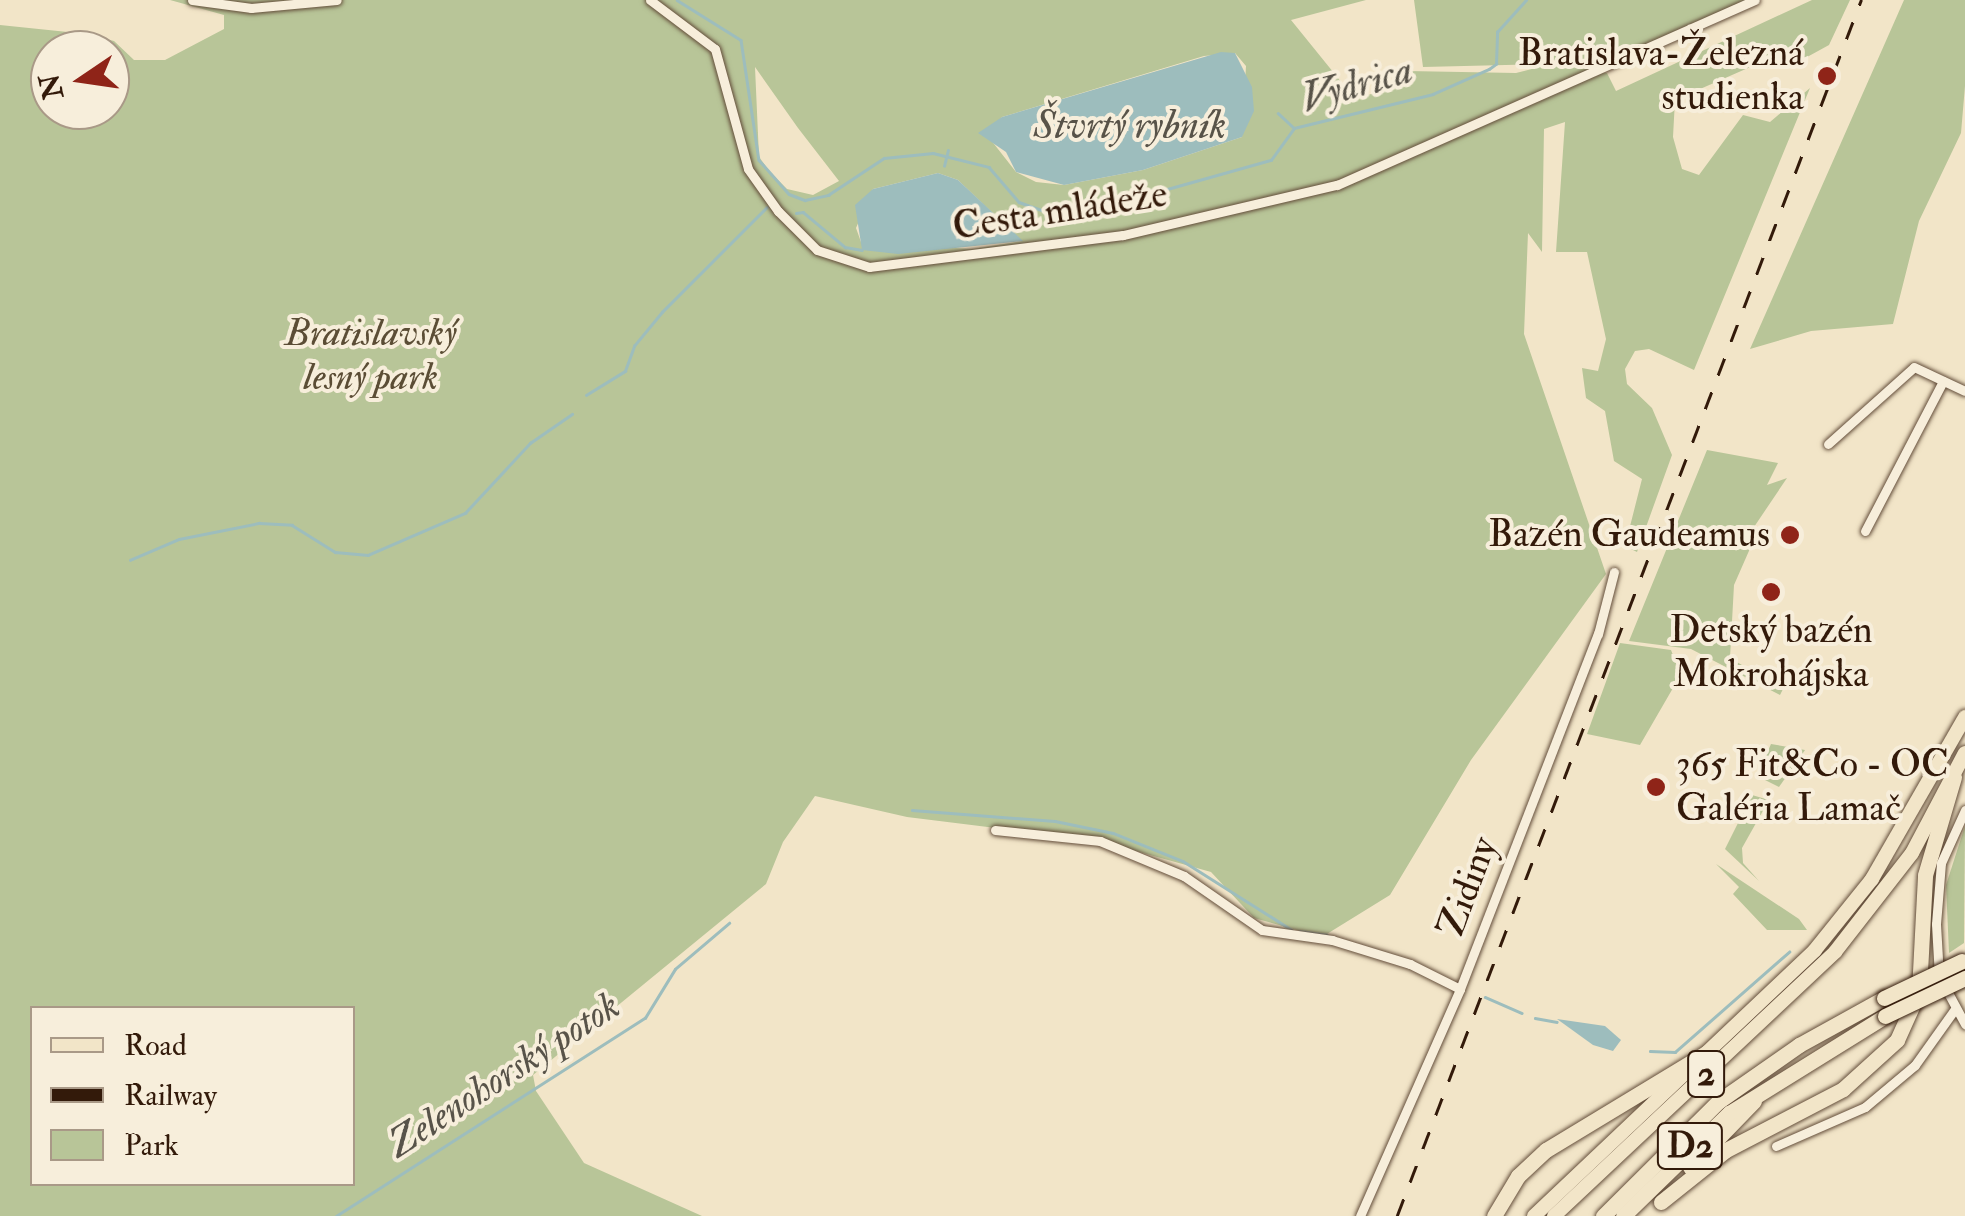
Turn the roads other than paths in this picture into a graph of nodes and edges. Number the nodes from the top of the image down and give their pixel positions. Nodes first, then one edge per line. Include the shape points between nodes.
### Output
1 (192, 0) edge
2 (337, 0) edge
3 (650, 0) edge
4 (1755, 0) edge
5 (1943, 381) junction
6 (1965, 392) edge
7 (1828, 444) dead end
8 (1865, 530) dead end
9 (1614, 572) dead end
10 (1965, 717) edge
11 (1965, 753) edge
12 (1954, 777) junction
13 (1965, 810) edge
14 (995, 830) dead end
15 (1964, 966) edge
16 (1460, 989) junction
17 (1955, 1009) junction
18 (1965, 1024) edge
19 (1711, 1050) junction
20 (1765, 1086) junction
21 (1776, 1146) dead end
22 (1661, 1202) junction
23 (1360, 1216) edge
24 (1494, 1216) edge
25 (1534, 1216) edge
26 (1554, 1216) edge
27 (1602, 1216) edge
28 (1623, 1216) edge
29 (1649, 1216) edge

1 - 2 street via 237,8
3 - 4 street, Cesta mládeže via 716,48 748,169 778,211 817,250 868,267 1122,235 1337,185
5 - 6 street
5 - 7 street via 1914,367
5 - 8 street
9 - 16 street, Zidiny via 1598,634
10 - 19 main road, 2 via 1872,880 1791,976
11 - 12 main road, 2
12 - 22 highway via 1926,875 1919,991 1897,1040 1843,1089 1726,1150
12 - 26 main road, 2 via 1901,869 1836,952
13 - 17 street via 1941,863 1936,904 1939,976
14 - 16 street via 1100,841 1184,876 1262,930 1338,942 1410,964
15 - 20 highway, D2, bridge
15 - 27 highway, D2, bridge via 1884,998 1799,1045 1719,1101
16 - 23 street, Zidiny
17 - 18 street
17 - 21 street via 1915,1064 1865,1107
19 - 24 highway via 1554,1144 1518,1176
19 - 25 main road, 2
20 - 22 highway
20 - 28 highway, D2 via 1692,1144
22 - 29 highway

